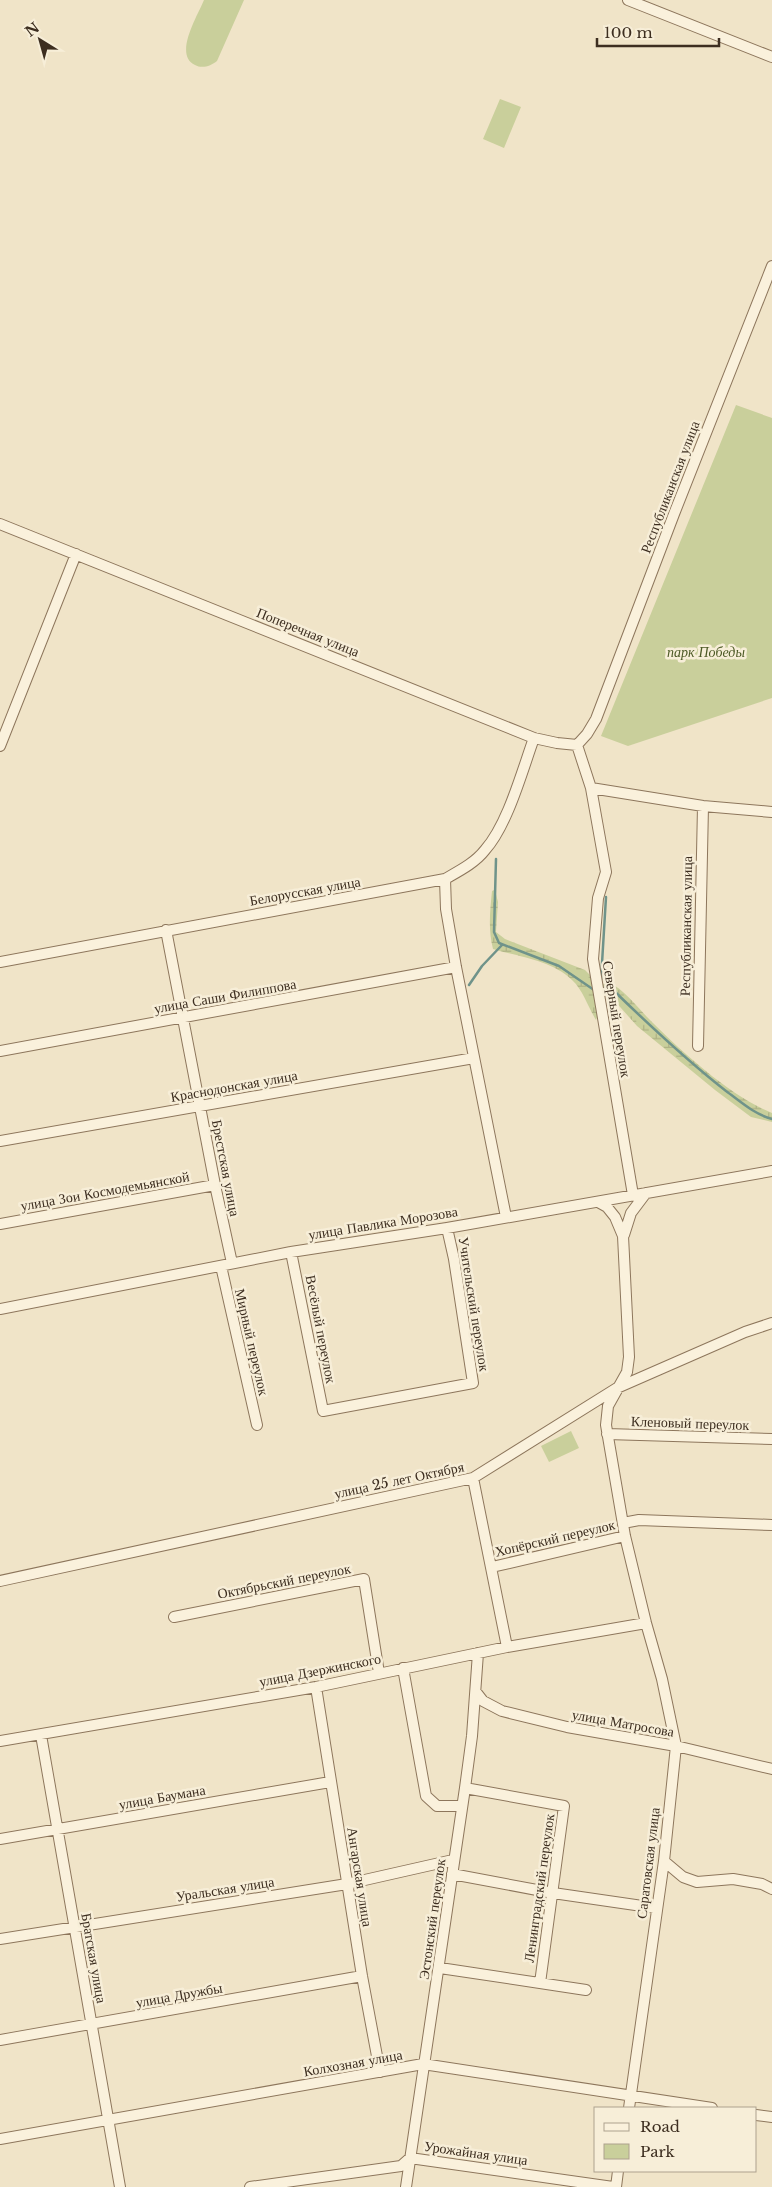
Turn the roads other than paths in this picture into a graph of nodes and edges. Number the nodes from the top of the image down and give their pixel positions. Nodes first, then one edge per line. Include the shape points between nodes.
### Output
1 (628, 0) edge
2 (772, 58) edge
3 (772, 266) edge
4 (0, 524) edge
5 (76, 554) junction
6 (534, 738) junction
7 (577, 745) junction
8 (0, 746) edge
9 (592, 788) junction
10 (702, 806) junction
11 (772, 812) edge
12 (445, 879) junction
13 (166, 930) junction
14 (0, 962) edge
15 (456, 967) junction
16 (183, 1017) junction
17 (698, 1046) dead end
18 (0, 1051) edge
19 (474, 1058) junction
20 (200, 1105) junction
21 (0, 1142) edge
22 (772, 1171) edge
23 (215, 1185) junction
24 (646, 1193) junction
25 (632, 1195) junction
26 (598, 1202) junction
27 (506, 1217) junction
28 (0, 1224) edge
29 (447, 1228) junction
30 (623, 1236) junction
31 (291, 1252) junction
32 (232, 1264) junction
33 (221, 1266) junction
34 (0, 1309) edge
35 (772, 1323) edge
36 (617, 1388) junction
37 (323, 1411) joint
38 (257, 1425) dead end
39 (607, 1434) junction
40 (772, 1439) edge
41 (473, 1478) junction
42 (622, 1523) junction
43 (772, 1525) edge
44 (625, 1536) junction
45 (492, 1567) junction
46 (0, 1581) edge
47 (174, 1616) dead end
48 (646, 1623) junction
49 (507, 1647) junction
50 (478, 1653) junction
51 (403, 1668) junction
52 (379, 1673) junction
53 (316, 1687) junction
54 (476, 1692) junction
55 (41, 1734) junction
56 (0, 1741) edge
57 (676, 1746) junction
58 (772, 1769) edge
59 (330, 1782) junction
60 (465, 1788) junction
61 (462, 1806) junction
62 (57, 1829) junction
63 (0, 1839) edge
64 (453, 1860) junction
65 (664, 1861) junction
66 (452, 1874) junction
67 (347, 1884) junction
68 (772, 1889) edge
69 (553, 1893) junction
70 (656, 1908) junction
71 (74, 1927) junction
72 (0, 1939) edge
73 (440, 1968) junction
74 (362, 1976) junction
75 (540, 1983) junction
76 (586, 1990) dead end
77 (92, 2024) junction
78 (0, 2040) edge
79 (423, 2064) junction
80 (380, 2072) junction
81 (630, 2096) junction
82 (629, 2107) edge
83 (705, 2107) edge
84 (757, 2115) edge
85 (772, 2117) edge
86 (108, 2121) junction
87 (0, 2139) edge
88 (410, 2158) junction
89 (618, 2172) edge
90 (120, 2187) edge
91 (250, 2187) edge
92 (406, 2187) edge
93 (615, 2187) edge

1 - 2 street
3 - 7 street, Республиканская улица via 596,719
4 - 5 street, Поперечная улица
5 - 6 street, Поперечная улица
5 - 8 street
6 - 7 street, Поперечная улица
6 - 12 street, Белорусская улица via 493,840 480,856
7 - 9 street, Северный переулок
9 - 10 street
9 - 25 street, Северный переулок via 606,872 598,898 593,959
10 - 11 street
10 - 17 street, Республиканская улица
12 - 13 street, Белорусская улица
12 - 15 street via 446,909
13 - 14 street, Белорусская улица
13 - 16 street, Брестская улица
15 - 16 street, улица Саши Филиппова
15 - 19 street
16 - 18 street, улица Саши Филиппова
16 - 20 street, Брестская улица
19 - 20 street, Краснодонская улица
19 - 27 street
20 - 21 street, Краснодонская улица
20 - 23 street, Брестская улица
22 - 24 street, улица Павлика Морозова
23 - 28 street, улица Зои Космодемьянской
23 - 32 street, Брестская улица
24 - 25 street, улица Павлика Морозова
24 - 30 street via 631,1213
25 - 26 street, улица Павлика Морозова
26 - 27 street, улица Павлика Морозова
26 - 30 street via 615,1217
27 - 29 street, улица Павлика Морозова
29 - 31 street, улица Павлика Морозова
29 - 37 street, Учительский переулок via 473,1383
30 - 36 street, Саратовская улица via 629,1365
31 - 32 street, улица Павлика Морозова
31 - 37 street, Весёлый переулок
32 - 33 street, улица Павлика Морозова
33 - 34 street, улица Павлика Морозова
33 - 38 street, Мирный переулок
35 - 36 street, улица 25 лет Октября
36 - 39 street, Саратовская улица via 605,1418
36 - 41 street, улица 25 лет Октября
39 - 40 street, Кленовый переулок
39 - 42 street, Саратовская улица
41 - 45 street
41 - 46 street, улица 25 лет Октября
42 - 43 street via 639,1520
42 - 44 street, Саратовская улица
44 - 45 street, Хопёрский переулок
44 - 48 street, Саратовская улица
45 - 49 street
47 - 52 street, Октябрьский переулок via 364,1579
48 - 49 street, улица Дзержинского
48 - 57 street, Саратовская улица
49 - 50 street, улица Дзержинского
50 - 51 street, улица Дзержинского
50 - 54 street, Эстонский переулок
51 - 52 street, улица Дзержинского
51 - 61 street via 426,1796 437,1806
52 - 53 street, улица Дзержинского
53 - 55 street, улица Дзержинского
53 - 59 street, Ангарская улица
54 - 57 street, улица Матросова via 483,1701 502,1710 567,1727
54 - 60 street, Эстонский переулок
55 - 56 street, улица Дзержинского
55 - 62 street, Братская улица
57 - 58 street, улица Матросова
57 - 65 street, Саратовская улица
59 - 62 street, улица Баумана
59 - 67 street, Ангарская улица
60 - 61 street, Эстонский переулок
60 - 69 street, Ленинградский переулок via 564,1806
61 - 64 street, Эстонский переулок
62 - 63 street, улица Баумана
62 - 71 street, Братская улица
64 - 66 street, Эстонский переулок
64 - 67 street, Уральская улица
65 - 68 street via 683,1877 697,1882 733,1879
65 - 70 street, Саратовская улица
66 - 69 street
66 - 73 street, Эстонский переулок
67 - 71 street, Уральская улица
67 - 74 street, Ангарская улица
69 - 70 street
69 - 75 street, Ленинградский переулок
70 - 81 street, Саратовская улица
71 - 72 street, Уральская улица
71 - 77 street, Братская улица
73 - 75 street, Ленинградский переулок
73 - 79 street, Эстонский переулок
74 - 77 street, улица Дружбы
74 - 80 street, Ангарская улица
75 - 76 street, Ленинградский переулок
77 - 78 street, улица Дружбы
77 - 86 street, Братская улица
79 - 80 street, Колхозная улица
79 - 81 street, Колхозная улица
79 - 88 street, Эстонский переулок
80 - 86 street, Колхозная улица
81 - 82 street, Саратовская улица
81 - 83 street, Колхозная улица
84 - 85 street
86 - 87 street, Колхозная улица
86 - 90 street, Братская улица
88 - 91 street, Урожайная улица via 401,2166
88 - 92 street, Эстонский переулок
88 - 93 street, Урожайная улица
89 - 93 street

